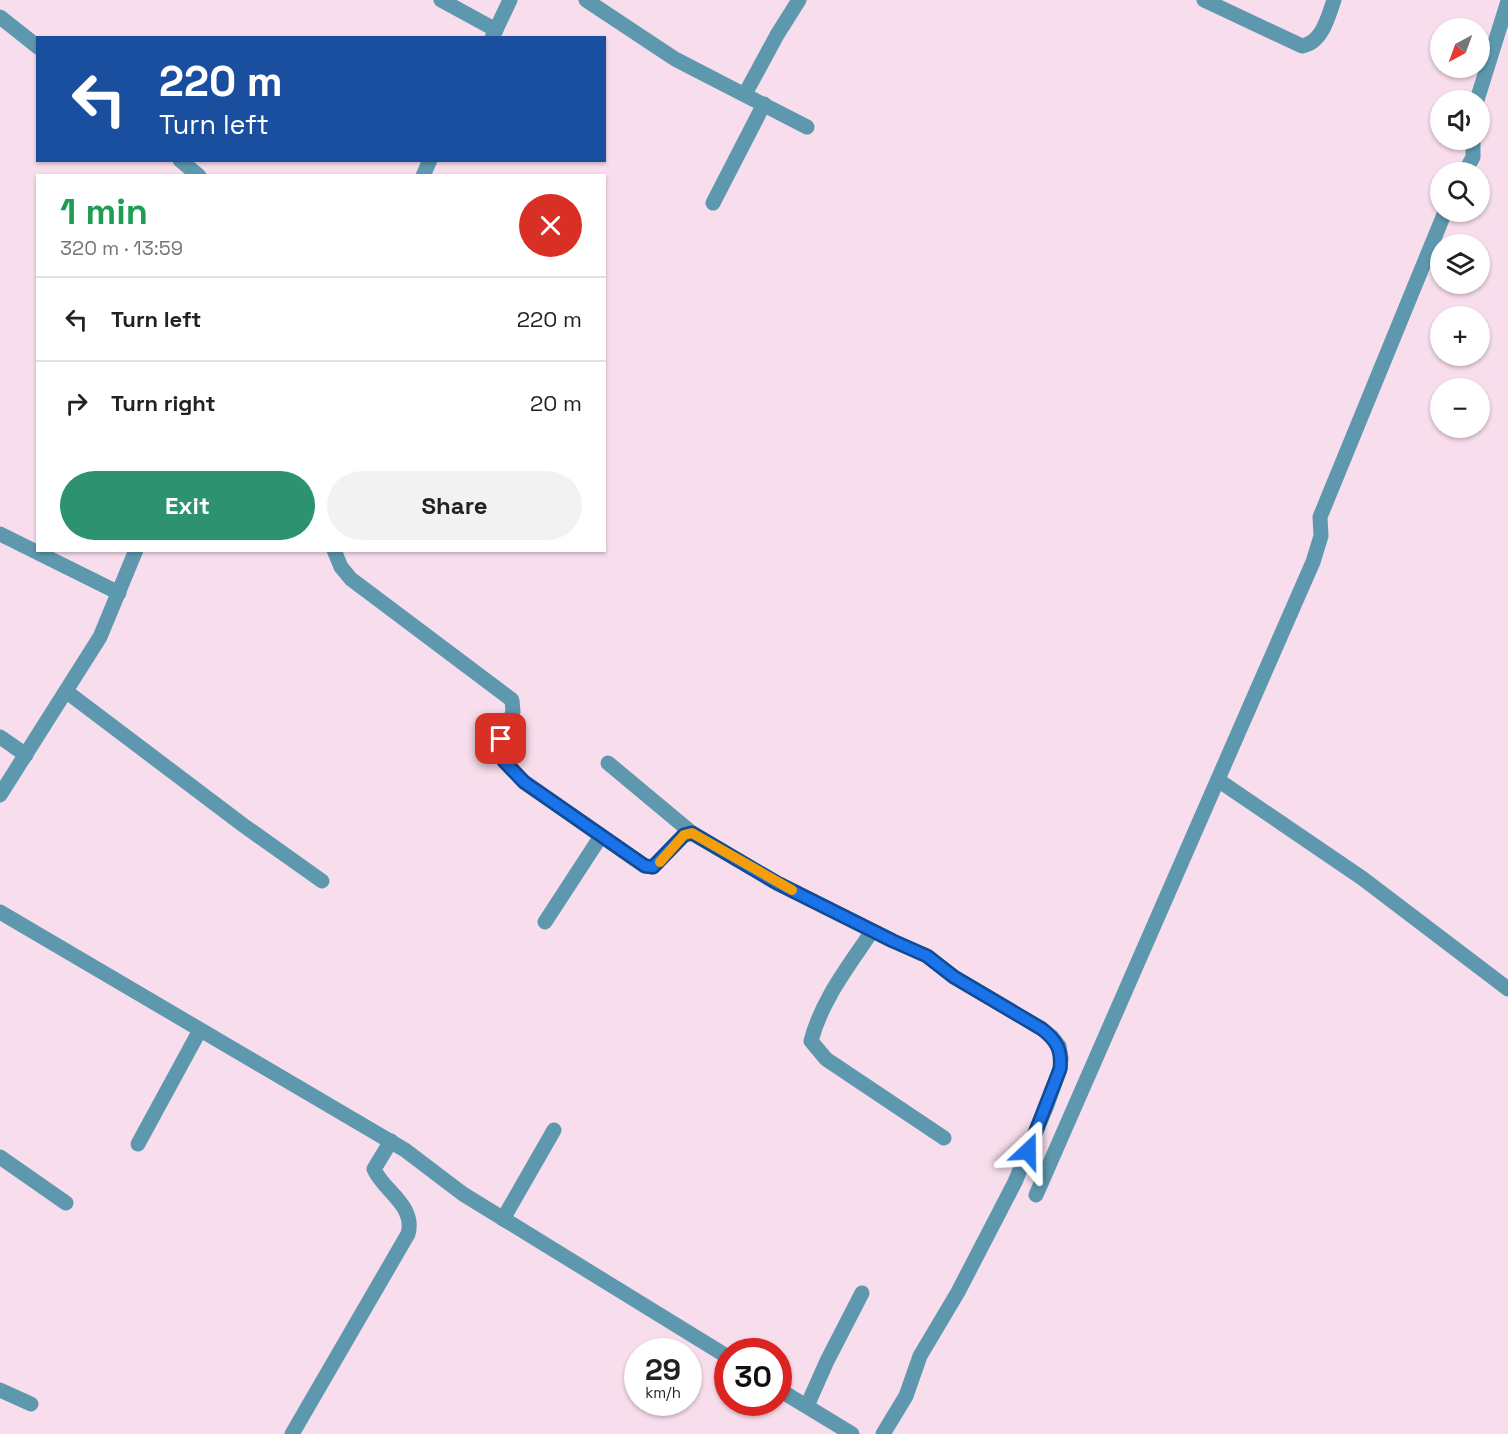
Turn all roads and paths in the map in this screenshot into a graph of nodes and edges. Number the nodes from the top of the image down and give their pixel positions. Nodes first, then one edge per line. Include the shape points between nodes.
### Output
1 (441, 0) edge
2 (510, 0) edge
3 (586, 0) edge
4 (800, 0) edge
5 (1204, 0) edge
6 (1334, 0) edge
7 (1508, 1) edge
8 (0, 17) edge
9 (494, 34) edge
10 (36, 45) edge
11 (1480, 90) edge
12 (745, 94) junction
13 (764, 104) junction
14 (807, 127) dead end
15 (183, 162) edge
16 (198, 174) edge
17 (713, 203) dead end
18 (1440, 222) edge
19 (0, 534) edge
20 (134, 552) edge
21 (334, 552) edge
22 (118, 593) junction
23 (67, 692) junction
24 (0, 737) edge
25 (26, 755) junction
26 (608, 763) dead end
27 (1218, 780) junction
28 (0, 795) edge
29 (692, 833) junction
30 (601, 836) junction
31 (322, 881) dead end
32 (0, 912) edge
33 (545, 922) dead end
34 (872, 931) junction
35 (1508, 989) edge
36 (200, 1030) junction
37 (554, 1130) dead end
38 (944, 1137) dead end
39 (391, 1141) junction
40 (138, 1144) dead end
41 (0, 1157) edge
42 (1036, 1195) dead end
43 (66, 1203) dead end
44 (503, 1219) junction
45 (862, 1293) dead end
46 (714, 1348) edge
47 (0, 1390) edge
48 (792, 1397) edge
49 (31, 1404) dead end
50 (807, 1406) junction
51 (292, 1434) edge
52 (852, 1434) edge
53 (883, 1434) edge

1 - 9 street
2 - 9 street
3 - 12 street via 675,59
4 - 12 street
5 - 6 street via 1302,46 1317,39
7 - 11 street
8 - 10 street
12 - 13 street
13 - 14 street
13 - 17 street
15 - 16 street
18 - 27 street via 1320,517 1321,536 1313,562
19 - 22 street
20 - 22 street
21 - 30 street via 346,573 368,593 512,700 513,712 501,739 504,761 524,782
22 - 23 street via 100,637
23 - 25 street
23 - 31 street
24 - 25 street
25 - 28 street
26 - 29 street
27 - 35 street via 1362,878
27 - 42 street
29 - 30 street via 684,835 653,867 645,866
29 - 34 street via 777,883
30 - 33 street
32 - 36 street
34 - 38 street via 825,1003 811,1041 826,1059
34 - 53 street via 927,956 954,977 1042,1029 1059,1046 1061,1058 1056,1082 1016,1182 920,1356 906,1396
36 - 39 street
36 - 40 street
37 - 44 street
39 - 44 street
39 - 51 street via 374,1169 402,1203 408,1234
41 - 43 street
44 - 46 street
45 - 50 street
47 - 49 street
48 - 50 street
50 - 52 street

